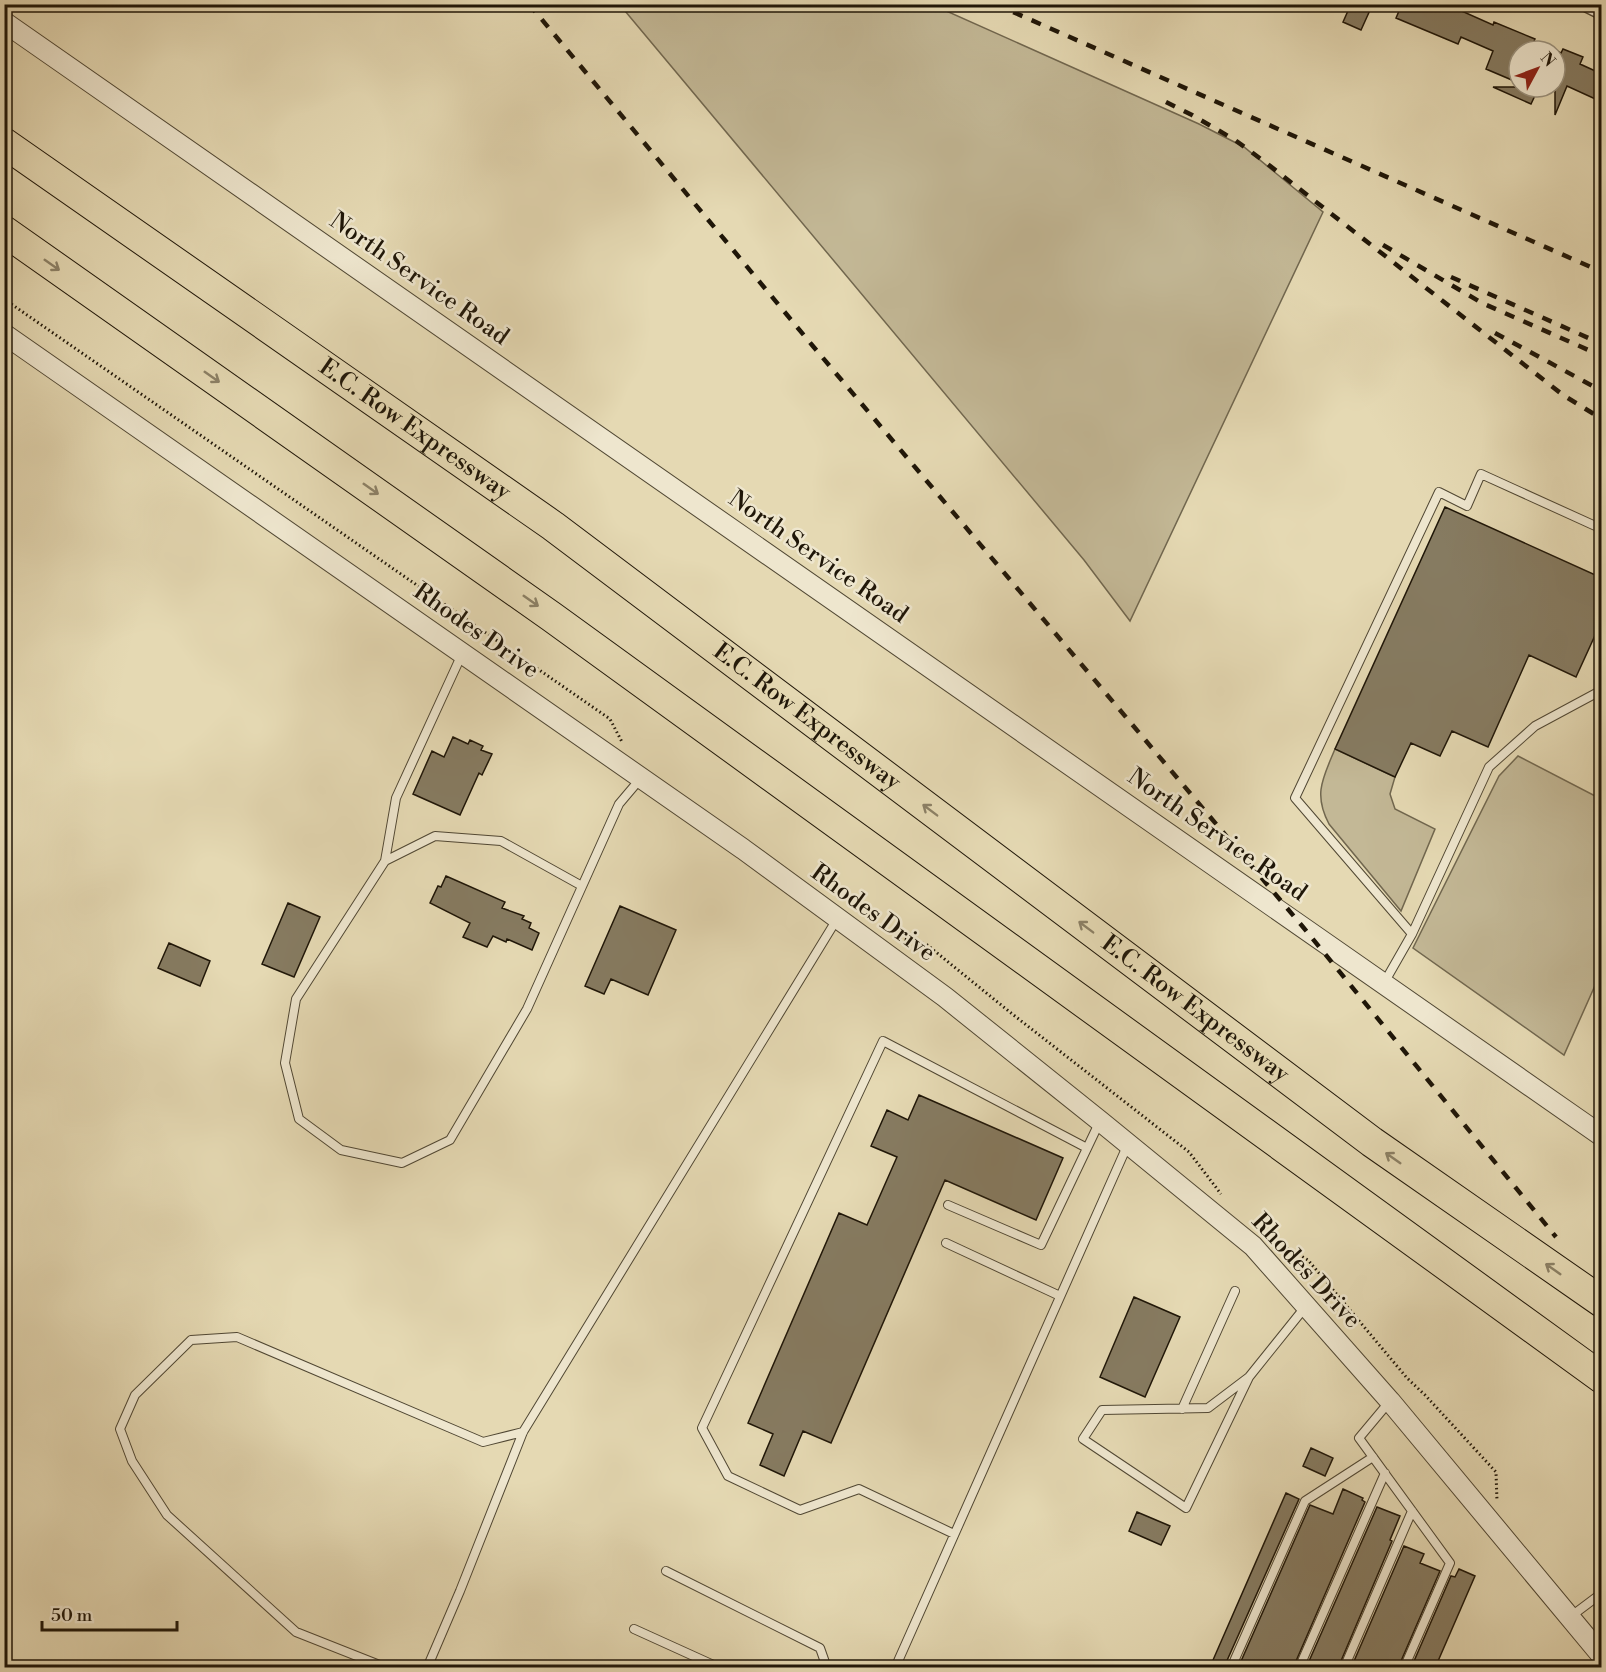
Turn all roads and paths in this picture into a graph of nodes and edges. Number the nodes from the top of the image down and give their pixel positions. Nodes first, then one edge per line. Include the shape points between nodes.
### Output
1 (1588, 4) edge
2 (1602, 10) edge
3 (4, 22) edge
4 (4, 143) edge
5 (4, 231) edge
6 (4, 299) edge
7 (4, 334) edge
8 (1602, 529) edge
9 (462, 652) junction
10 (1602, 690) edge
11 (622, 742) dead end
12 (641, 777) junction
13 (385, 861) junction
14 (582, 886) junction
15 (837, 918) junction
16 (1412, 934) junction
17 (1384, 983) junction
18 (1100, 1120) junction
19 (1602, 1136) edge
20 (1128, 1144) junction
21 (1087, 1148) junction
22 (948, 1205) dead end
23 (946, 1243) dead end
24 (1235, 1291) dead end
25 (1060, 1296) junction
26 (1602, 1302) edge
27 (1306, 1306) junction
28 (1249, 1377) junction
29 (1602, 1378) edge
30 (1390, 1401) junction
31 (1182, 1409) junction
32 (523, 1432) junction
33 (1373, 1457) junction
34 (1385, 1473) junction
35 (1412, 1511) junction
36 (954, 1534) junction
37 (666, 1571) dead end
38 (1602, 1593) edge
39 (1570, 1618) junction
40 (634, 1629) dead end
41 (1602, 1656) edge
42 (387, 1668) edge
43 (427, 1668) edge
44 (720, 1668) edge
45 (827, 1668) edge
46 (895, 1668) edge
47 (1231, 1668) edge
48 (1299, 1668) edge
49 (1344, 1668) edge
50 (1404, 1668) edge

1 - 2 street
3 - 17 street, North Service Road
26 -> 4 highway, E.C. Row Expressway via 1362,1135 553,526
5 -> 29 highway via 552,617
6 - 11 path via 610,719
7 - 9 street, Rhodes Drive
8 - 16 lane via 1481,474 1467,506 1439,492 1295,798
9 - 12 street, Rhodes Drive
9 - 13 lane via 396,798
10 - 16 lane via 1535,726 1488,767
12 - 14 lane via 619,804
12 - 15 street, Rhodes Drive
13 - 14 lane via 435,836 501,841
13 - 14 lane via 296,999 285,1063 299,1119 341,1150 402,1163 450,1140 527,1010
15 - 18 street, Rhodes Drive
15 - 32 lane
16 - 17 lane
17 - 19 street, North Service Road
18 - 20 street, Rhodes Drive
18 - 21 lane
20 - 25 lane
20 - 27 street, Rhodes Drive via 1253,1246
21 - 22 lane via 1041,1245
21 - 36 lane via 883,1041 702,1428 728,1476 800,1510 859,1489
23 - 25 lane
24 - 31 lane
25 - 36 lane
27 - 28 lane
27 - 30 street, Rhodes Drive
28 - 31 lane via 1208,1408
28 - 31 lane via 1186,1508 1083,1440 1102,1410
30 - 33 lane via 1359,1438
30 - 39 street, Rhodes Drive
32 - 42 lane via 483,1442 237,1337 191,1340 135,1395 120,1429 132,1461 167,1515 296,1632
32 - 43 lane
33 - 34 lane
33 - 47 lane via 1305,1501
34 - 35 lane
34 - 48 lane
35 - 49 lane
35 - 50 lane via 1450,1563
36 - 46 lane
37 - 45 lane via 820,1648
38 - 39 lane
39 - 41 street, Rhodes Drive
40 - 44 lane

